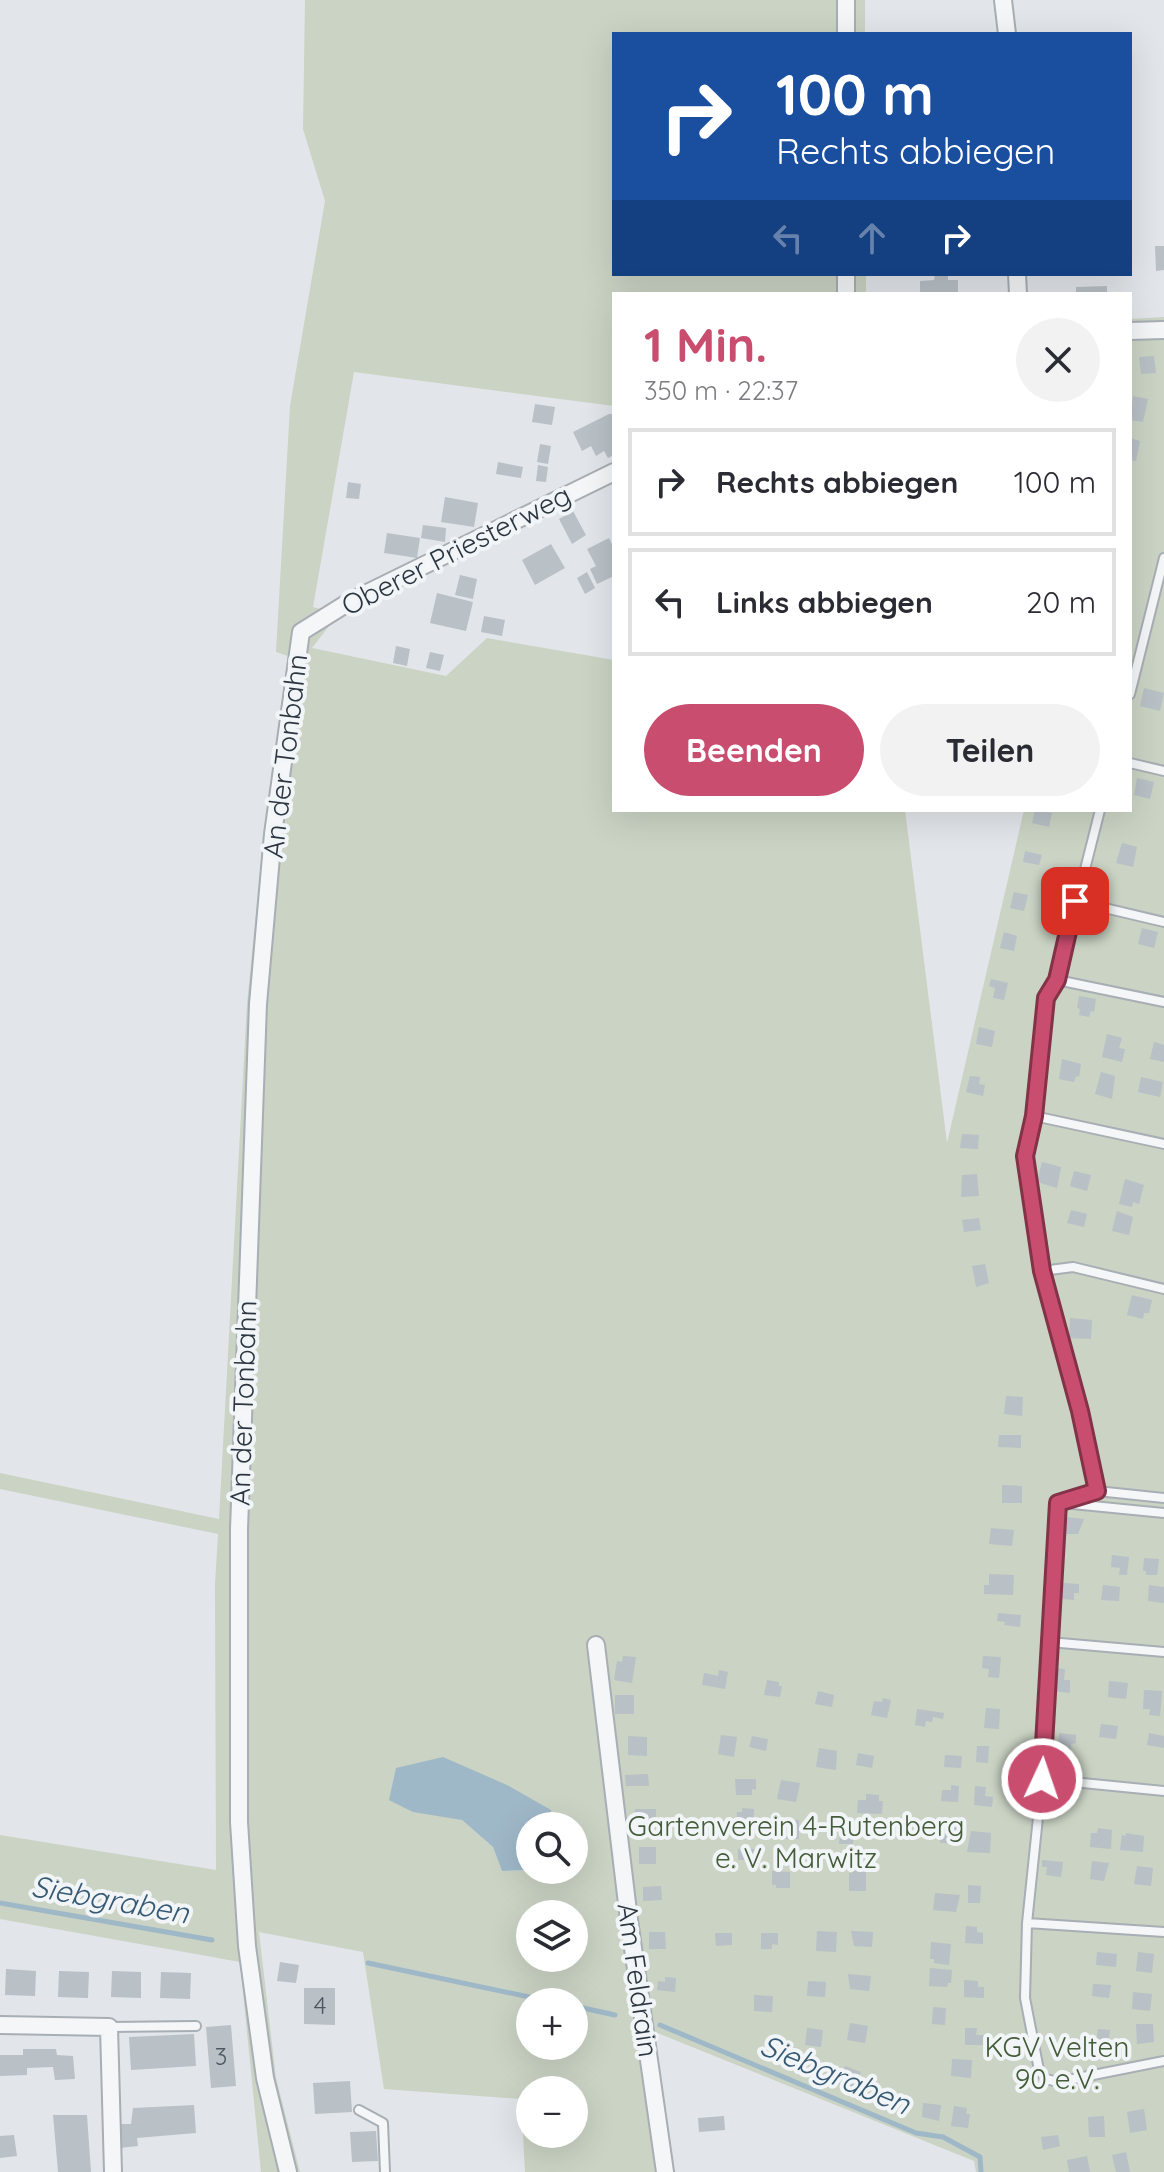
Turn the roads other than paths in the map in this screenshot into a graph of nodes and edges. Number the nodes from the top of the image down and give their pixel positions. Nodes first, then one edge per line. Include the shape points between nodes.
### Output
1 (846, 0) edge
2 (1003, 0) edge
3 (846, 32) edge
4 (1007, 32) edge
5 (1164, 330) edge
6 (1132, 331) edge
7 (612, 473) edge
8 (1164, 558) edge
9 (1154, 593) junction
10 (1164, 595) edge
11 (301, 632) joint
12 (1132, 686) edge
13 (1132, 763) edge
14 (1164, 771) edge
15 (1099, 812) edge
16 (1075, 901) junction
17 (1164, 922) edge
18 (1057, 980) junction
19 (1164, 1002) edge
20 (1034, 1116) junction
21 (1164, 1144) edge
22 (1042, 1271) junction
23 (1164, 1289) edge
24 (1097, 1491) junction
25 (1164, 1498) edge
26 (1058, 1503) junction
27 (1164, 1513) edge
28 (1049, 1642) junction
29 (596, 1645) dead end
30 (1164, 1652) edge
31 (1042, 1779) junction
32 (1164, 1791) edge
33 (1027, 1923) junction
34 (1164, 1932) edge
35 (0, 2025) edge
36 (196, 2026) dead end
37 (109, 2027) junction
38 (1164, 2061) edge
39 (359, 2110) dead end
40 (113, 2172) edge
41 (288, 2172) edge
42 (385, 2172) edge
43 (665, 2172) edge

1 - 3 street
2 - 4 street
5 - 6 street
7 - 11 street, Oberer Priesterweg via 349,602
8 - 9 lane
9 - 10 lane
9 - 12 lane
11 - 41 street, An der Tonbahn via 273,834 258,1004 239,1529 239,1822 247,1946 265,2078
13 - 14 lane
15 - 16 lane
16 - 17 lane
16 - 18 lane
18 - 19 lane
18 - 20 lane via 1046,998
20 - 21 lane
20 - 22 lane via 1025,1156
22 - 23 lane via 1073,1267
22 - 24 lane
24 - 25 lane
24 - 26 lane
26 - 27 lane
26 - 28 lane
28 - 30 lane
28 - 31 lane
29 - 43 street, Am Feldrain
31 - 32 lane
31 - 33 lane
33 - 34 lane
33 - 38 lane via 1025,1998 1039,2070 1046,2079 1058,2082
35 - 37 street
36 - 37 lane
37 - 40 street
39 - 42 lane via 383,2123

